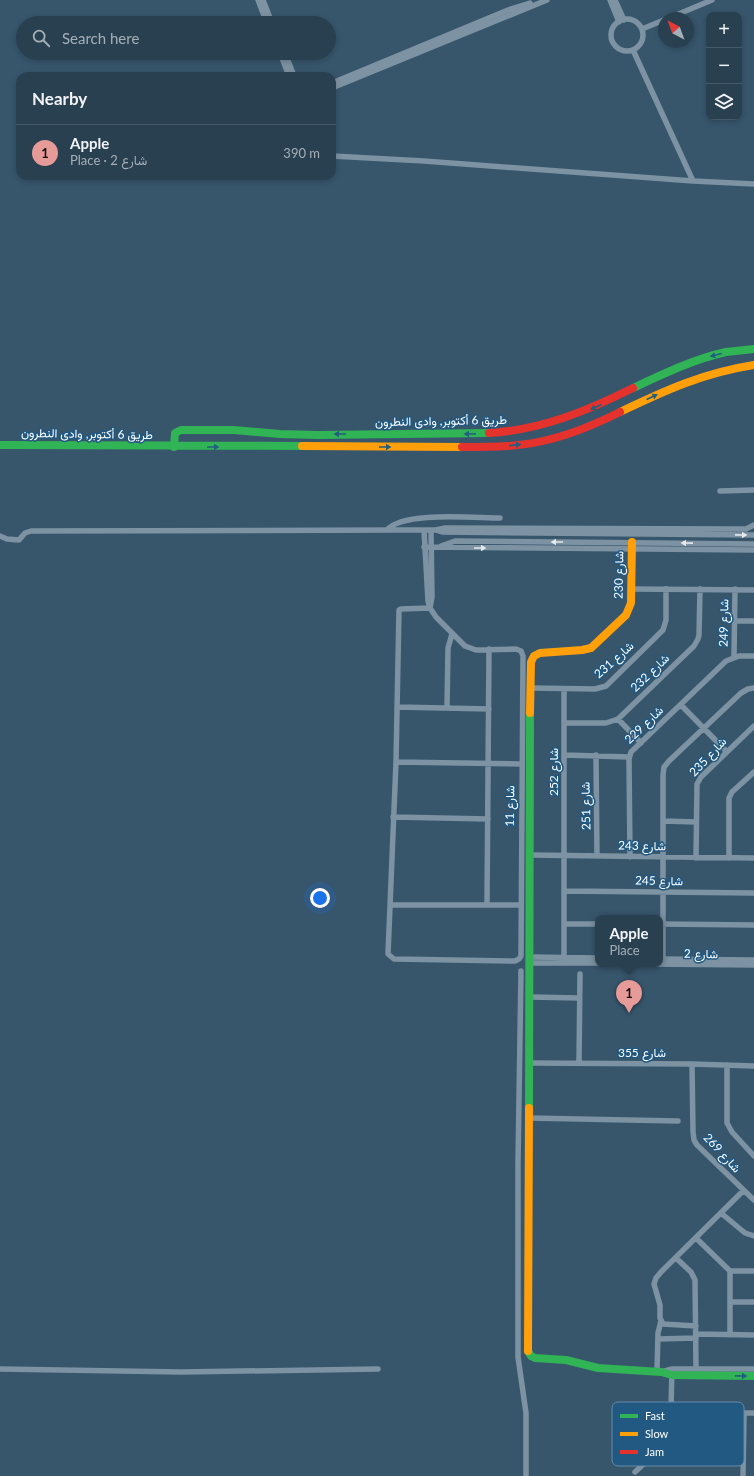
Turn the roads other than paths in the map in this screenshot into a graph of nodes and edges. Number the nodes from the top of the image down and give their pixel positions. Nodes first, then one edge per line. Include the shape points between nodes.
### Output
1 (258, 0) edge
2 (263, 0) edge
3 (538, 0) edge
4 (546, 0) edge
5 (610, 0) edge
6 (615, 0) edge
7 (712, 0) edge
8 (520, 10) junction
9 (683, 12) edge
10 (264, 16) edge
11 (269, 16) edge
12 (622, 21) junction
13 (658, 22) edge
14 (642, 29) junction
15 (633, 50) junction
16 (283, 60) edge
17 (288, 60) edge
18 (287, 72) edge
19 (292, 72) edge
20 (353, 77) junction
21 (336, 82) edge
22 (336, 86) edge
23 (336, 156) edge
24 (693, 181) junction
25 (754, 184) edge
26 (754, 349) edge
27 (754, 366) edge
28 (0, 445) edge
29 (174, 447) junction
30 (754, 490) edge
31 (720, 491) dead end
32 (500, 518) dead end
33 (754, 526) edge
34 (386, 530) junction
35 (424, 530) junction
36 (434, 530) junction
37 (508, 530) junction
38 (754, 535) edge
39 (0, 536) edge
40 (754, 544) edge
41 (632, 545) junction
42 (424, 546) junction
43 (431, 546) junction
44 (754, 550) edge
45 (428, 566) junction
46 (631, 589) junction
47 (666, 589) junction
48 (700, 589) junction
49 (735, 589) junction
50 (754, 590) edge
51 (430, 608) junction
52 (735, 621) junction
53 (754, 621) edge
54 (452, 634) junction
55 (489, 649) junction
56 (754, 656) edge
57 (734, 657) junction
58 (531, 662) joint
59 (531, 688) junction
60 (754, 688) edge
61 (564, 689) junction
62 (681, 705) junction
63 (397, 706) junction
64 (447, 708) junction
65 (489, 709) junction
66 (618, 719) junction
67 (565, 723) junction
68 (754, 726) edge
69 (704, 728) junction
70 (641, 743) junction
71 (727, 752) junction
72 (565, 755) junction
73 (596, 755) junction
74 (629, 757) junction
75 (396, 762) junction
76 (488, 763) junction
77 (522, 764) junction
78 (754, 772) edge
79 (393, 817) junction
80 (488, 819) junction
81 (663, 821) junction
82 (696, 822) junction
83 (530, 855) junction
84 (564, 856) junction
85 (597, 856) junction
86 (630, 857) junction
87 (663, 857) junction
88 (696, 858) junction
89 (729, 858) junction
90 (754, 858) edge
91 (564, 891) junction
92 (663, 892) junction
93 (754, 893) edge
94 (390, 905) junction
95 (487, 905) junction
96 (520, 905) junction
97 (662, 915) edge
98 (564, 924) junction
99 (595, 924) edge
100 (663, 924) edge
101 (754, 925) edge
102 (564, 957) junction
103 (595, 958) edge
104 (663, 959) edge
105 (530, 960) junction
106 (754, 960) edge
107 (672, 962) junction
108 (595, 963) edge
109 (663, 963) edge
110 (754, 965) edge
111 (521, 971) dead end
112 (580, 974) dead end
113 (530, 997) junction
114 (579, 998) junction
115 (529, 1063) junction
116 (579, 1064) junction
117 (692, 1064) junction
118 (727, 1065) junction
119 (754, 1066) edge
120 (528, 1118) junction
121 (678, 1122) dead end
122 (754, 1156) edge
123 (743, 1191) junction
124 (754, 1200) edge
125 (721, 1213) junction
126 (754, 1236) edge
127 (696, 1238) junction
128 (676, 1258) junction
129 (730, 1271) junction
130 (754, 1271) edge
131 (730, 1302) junction
132 (754, 1302) edge
133 (661, 1321) junction
134 (696, 1326) junction
135 (730, 1335) junction
136 (754, 1335) edge
137 (696, 1336) junction
138 (658, 1339) junction
139 (528, 1351) junction
140 (518, 1353) junction
141 (0, 1368) edge
142 (378, 1369) dead end
143 (696, 1369) junction
144 (754, 1369) edge
145 (659, 1372) junction
146 (672, 1372) junction
147 (754, 1376) edge
148 (671, 1402) edge
149 (744, 1413) edge
150 (754, 1413) edge
151 (641, 1466) edge
152 (635, 1472) dead end
153 (526, 1476) edge

1 - 10 street
2 - 11 street
3 - 8 street
4 - 8 street
5 - 12 street
6 - 12 street
7 - 9 street
8 - 20 street
12 - 14 street via 636,22
12 - 15 street via 612,31 613,42 622,50
13 - 14 street
14 - 15 street via 642,42
15 - 24 street
16 - 18 street
17 - 19 street
20 - 21 street
20 - 22 street
23 - 24 street
24 - 25 street
26 -> 29 street, طريق 6 أكتوبر, وادى النطرون via 695,361 580,414 518,430 453,434 292,434 239,430 181,430 176,433
29 -> 27 street, طريق 6 أكتوبر, وادى النطرون via 494,447 535,443 585,428 703,376
28 - 29 street, طريق 6 أكتوبر, وادى النطرون
30 - 31 street
32 - 34 street via 417,518 397,522
33 - 37 street via 746,529
34 - 35 street
34 - 39 street via 31,531 19,540
35 - 36 street
35 - 42 street
36 - 37 street
36 - 43 street
37 -> 38 street
40 -> 41 street
41 - 43 street
41 - 44 street
41 - 46 street, شارع 230
42 - 43 street
42 - 45 street
43 - 45 street
45 - 51 street via 432,597
46 - 47 street
46 - 58 street, شارع 230 via 628,611 591,648 540,653 534,656
47 - 48 street
47 - 61 street, شارع 231 via 666,623 661,633 606,686 595,689
48 - 49 street
48 - 66 street, شارع 232 via 697,643
49 - 50 street
49 - 52 street, شارع 249
51 - 54 street
51 - 63 street via 399,610
52 - 53 street
52 - 57 street, شارع 249
54 - 55 street via 470,649
54 - 64 street via 448,648
55 - 65 street
55 - 77 street, شارع 11 via 516,649 521,651 523,656
56 - 57 street
57 - 62 street, شارع 229 via 726,661
58 - 59 street, شارع 11
59 - 61 street, شارع 231
59 - 83 street, شارع 11
60 - 69 street via 741,693
61 - 67 street, شارع 252
62 - 69 street
62 - 70 street, شارع 229
63 - 64 street
63 - 75 street
64 - 65 street
65 - 76 street
66 - 67 street via 606,723
66 - 70 street
67 - 72 street, شارع 252
68 - 71 street, شارع 235
69 - 71 street
69 - 81 street via 664,767
70 - 74 street, شارع 229
71 - 82 street, شارع 235 via 697,784
72 - 73 street
72 - 84 street, شارع 252
73 - 74 street
73 - 85 street, شارع 251
74 - 86 street, شارع 229
75 - 76 street
75 - 79 street
76 - 77 street
76 - 80 street
77 - 96 street, شارع 11
78 - 89 street via 729,798
79 - 80 street
79 - 94 street
80 - 95 street
81 - 82 street
81 - 87 street
82 - 88 street, شارع 235
83 - 84 street, شارع 243
83 - 105 street, شارع 11
84 - 85 street, شارع 243
84 - 91 street, شارع 252
85 - 86 street, شارع 243
86 - 87 street, شارع 243
87 - 88 street, شارع 243
87 - 92 street
88 - 89 street, شارع 243
89 - 90 street, شارع 243
91 - 92 street, شارع 245
91 - 98 street, شارع 252
92 - 93 street, شارع 245
92 - 97 street
94 - 95 street
94 - 96 street, شارع 11 via 388,954 391,958 512,961 518,960 521,956
95 - 96 street
98 - 99 street
98 - 102 street, شارع 252
100 - 101 street
102 - 103 street
102 - 105 street
104 - 107 street, شارع 2
105 - 108 street
105 - 113 street, شارع 11
106 - 107 street, شارع 2
107 - 109 street, شارع 2
107 - 110 street, شارع 2
111 - 140 street
112 - 114 street
113 - 114 street
113 - 115 street, شارع 11
114 - 116 street
115 - 116 street, شارع 355
115 - 120 street, شارع 11
116 - 117 street, شارع 355
117 - 118 street, شارع 355
117 - 123 street, شارع 269 via 694,1140
118 - 119 street, شارع 355
118 - 122 street via 727,1123
120 - 121 street
120 - 139 street, شارع 11
123 - 124 street, شارع 269
123 - 125 street
125 - 126 street via 745,1233
125 - 127 street
127 - 128 street
127 - 129 street
128 - 133 street via 661,1272 654,1284
128 - 134 street via 691,1272 695,1280
129 - 130 street
129 - 131 street
131 - 132 street
131 - 135 street
133 - 134 street via 666,1325
133 - 138 street
134 - 137 street
135 - 136 street
135 - 137 street
137 - 138 street
137 - 143 street
138 - 145 street
139 - 140 street
139 - 145 street via 535,1358 566,1360 592,1368
140 - 153 street via 526,1413
141 - 142 street via 181,1372
143 - 144 street
143 - 146 street
145 - 146 street
146 -> 147 street
146 - 148 street
149 - 150 street
151 - 152 street

